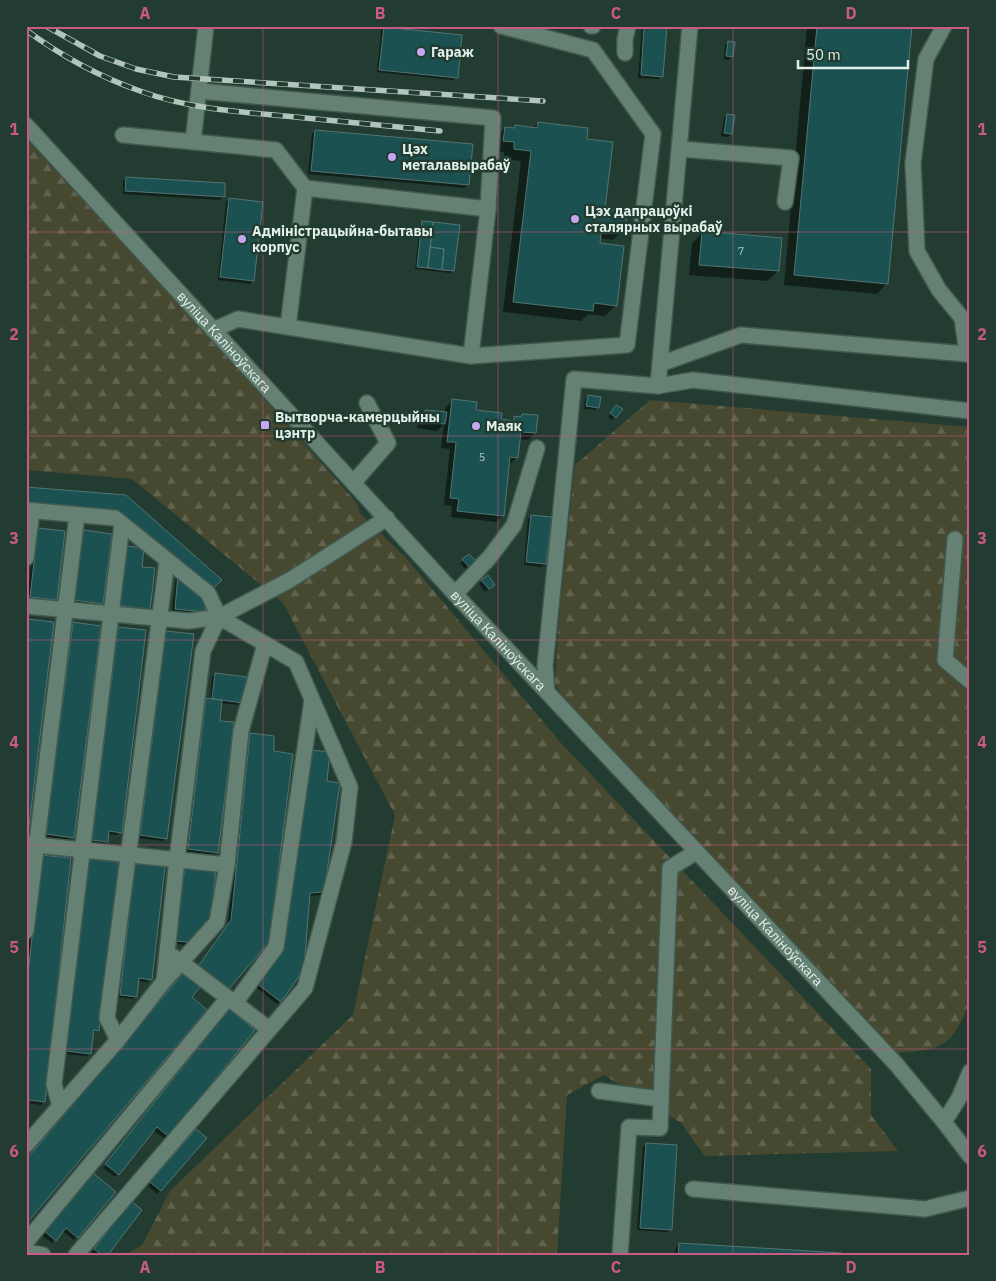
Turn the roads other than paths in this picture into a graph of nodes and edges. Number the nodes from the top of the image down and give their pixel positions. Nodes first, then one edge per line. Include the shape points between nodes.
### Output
1 (206, 26) edge
2 (501, 26) edge
3 (628, 26) edge
4 (690, 26) edge
5 (944, 26) edge
6 (625, 53) dead end
7 (199, 91) junction
8 (26, 125) edge
9 (123, 134) dead end
10 (193, 142) junction
11 (680, 149) junction
12 (305, 188) junction
13 (785, 202) dead end
14 (488, 209) junction
15 (288, 327) junction
16 (213, 330) junction
17 (969, 355) edge
18 (471, 356) junction
19 (660, 364) junction
20 (658, 386) junction
21 (367, 403) dead end
22 (970, 411) edge
23 (537, 448) dead end
24 (354, 482) junction
25 (29, 510) edge
26 (77, 515) junction
27 (387, 518) junction
28 (122, 524) junction
29 (955, 539) dead end
30 (26, 558) edge
31 (167, 561) junction
32 (455, 594) junction
33 (26, 606) edge
34 (65, 610) junction
35 (111, 614) junction
36 (218, 617) junction
37 (160, 618) junction
38 (265, 644) junction
39 (970, 681) edge
40 (547, 692) junction
41 (312, 699) junction
42 (32, 844) edge
43 (83, 849) junction
44 (696, 852) junction
45 (129, 854) junction
46 (177, 859) junction
47 (227, 865) junction
48 (26, 931) edge
49 (167, 952) junction
50 (181, 962) junction
51 (164, 981) junction
52 (231, 1000) junction
53 (269, 1029) junction
54 (118, 1040) junction
55 (970, 1072) edge
56 (599, 1091) dead end
57 (661, 1099) junction
58 (60, 1106) junction
59 (944, 1122) junction
60 (26, 1146) edge
61 (970, 1156) edge
62 (693, 1189) dead end
63 (970, 1198) edge
64 (26, 1242) edge
65 (26, 1252) edge
66 (42, 1255) edge
67 (76, 1255) edge
68 (620, 1255) edge

1 - 7 street
2 - 18 street via 593,50 653,134 627,345
3 - 6 street
4 - 11 street
5 - 17 street via 926,59 912,163 917,251 939,290 962,318
7 - 10 street
7 - 14 street via 493,118
8 - 16 street, вуліца Каліноўскага
9 - 10 street
10 - 12 street via 276,150
11 - 13 street via 790,158
11 - 19 street
12 - 14 street
12 - 15 street
14 - 18 street
15 - 16 street via 238,319
15 - 18 street
16 - 24 street, вуліца Каліноўскага
17 - 19 street via 741,335
19 - 20 street
20 - 22 street via 693,380
20 - 40 street via 574,379 545,666
21 - 24 street via 388,443
23 - 32 street via 514,525
24 - 27 street, вуліца Каліноўскага
25 - 26 street
25 - 30 street
26 - 28 street via 115,518
26 - 34 street
27 - 32 street, вуліца Каліноўскага
27 - 36 street via 290,580
28 - 31 street
28 - 35 street
29 - 39 street via 945,660
31 - 36 street via 208,593
31 - 37 street
32 - 40 street, вуліца Каліноўскага
33 - 34 street
34 - 35 street
34 - 42 street
35 - 37 street
35 - 43 street
36 - 37 street via 190,621
36 - 38 street
36 - 46 street via 203,651
37 - 45 street
38 - 41 street via 296,662
38 - 47 street via 241,731
40 - 44 street, вуліца Каліноўскага
41 - 52 street via 276,947
41 - 53 street via 350,786 344,842 305,988
42 - 43 street
42 - 48 street
43 - 45 street
43 - 58 street via 54,1084
44 - 57 street via 670,868
44 - 59 street, вуліца Каліноўскага via 896,1064
45 - 46 street
45 - 54 street via 108,1018
46 - 47 street
46 - 49 street
47 - 50 street via 217,922
49 - 50 street
49 - 51 street
50 - 51 street
50 - 52 street
51 - 54 street
52 - 53 street
52 - 64 street
53 - 67 street
54 - 58 street
55 - 59 street via 960,1098
56 - 57 street
57 - 68 street via 660,1128 629,1127
58 - 60 street
59 - 61 street, вуліца Каліноўскага
62 - 63 street via 924,1209
65 - 66 street

